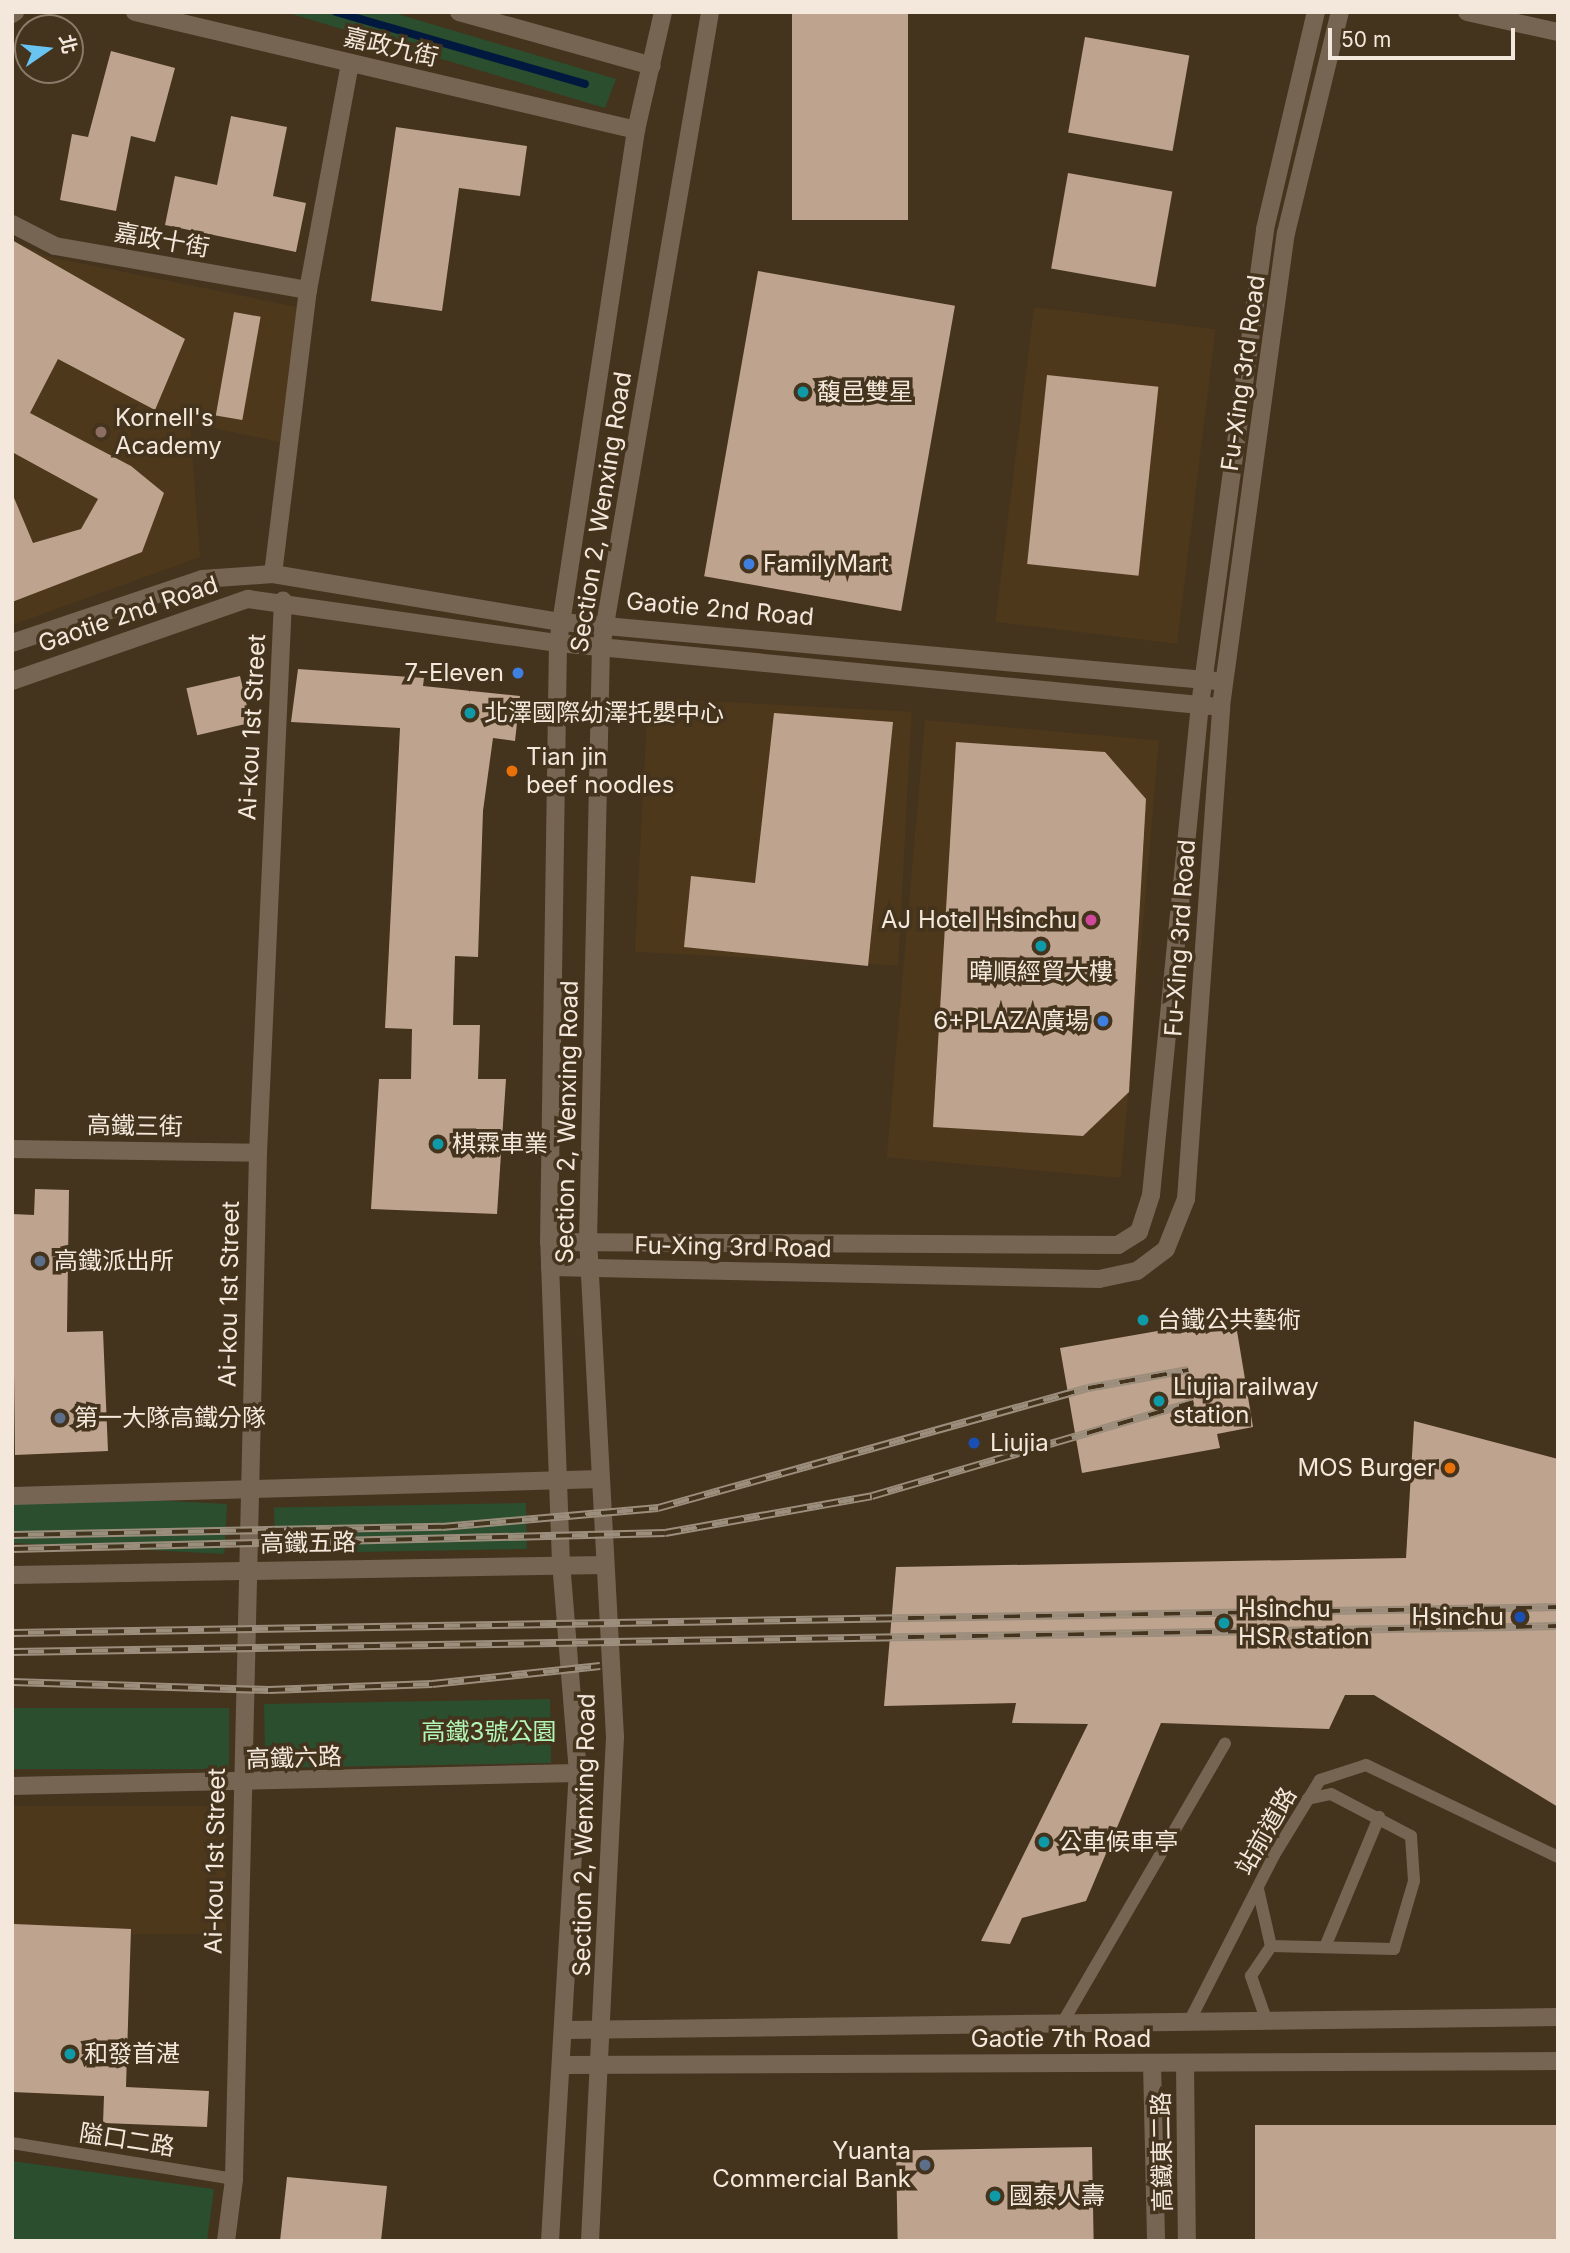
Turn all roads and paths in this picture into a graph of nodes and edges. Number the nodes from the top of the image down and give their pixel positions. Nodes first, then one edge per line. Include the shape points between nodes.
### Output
1 (135, 12) edge
2 (459, 12) edge
3 (663, 12) edge
4 (710, 12) edge
5 (1316, 12) edge
6 (1340, 12) edge
7 (1466, 12) edge
8 (1558, 32) edge
9 (350, 63) junction
10 (652, 66) junction
11 (636, 130) junction
12 (12, 224) edge
13 (308, 290) junction
14 (273, 574) junction
15 (283, 601) junction
16 (561, 622) junction
17 (604, 622) junction
18 (12, 643) edge
19 (558, 643) junction
20 (601, 648) junction
21 (1205, 680) junction
22 (12, 681) edge
23 (1227, 682) junction
24 (1200, 705) junction
25 (1221, 706) junction
26 (12, 1149) edge
27 (258, 1153) junction
28 (549, 1242) junction
29 (588, 1242) junction
30 (550, 1267) junction
31 (590, 1268) junction
32 (601, 1479) junction
33 (559, 1482) junction
34 (249, 1490) junction
35 (12, 1496) edge
36 (561, 1563) junction
37 (605, 1565) junction
38 (249, 1568) junction
39 (12, 1575) edge
40 (1225, 1742) dead end
41 (578, 1773) junction
42 (239, 1785) junction
43 (12, 1786) edge
44 (1308, 1799) junction
45 (1379, 1817) junction
46 (1558, 1857) edge
47 (1258, 1887) junction
48 (1271, 1946) junction
49 (1325, 1947) junction
50 (1558, 2017) edge
51 (1268, 2022) junction
52 (1188, 2024) junction
53 (1060, 2027) junction
54 (566, 2030) junction
55 (604, 2031) junction
56 (1558, 2061) edge
57 (1152, 2063) junction
58 (1185, 2063) junction
59 (564, 2065) junction
60 (602, 2066) junction
61 (12, 2143) edge
62 (234, 2179) junction
63 (226, 2241) edge
64 (550, 2241) edge
65 (590, 2241) edge
66 (1156, 2241) edge
67 (1188, 2241) edge

1 - 9 street, 嘉政九街
2 - 10 street, 嘉政九街
3 - 10 street, Section 2, Wenxing Road
4 - 17 street, Section 2, Wenxing Road
5 - 21 street, Fu-Xing 3rd Road via 1265,229
6 - 23 street, Fu-Xing 3rd Road via 1286,233
7 - 8 street
9 - 11 street, 嘉政九街
9 - 13 street
10 - 11 street, Section 2, Wenxing Road
11 - 16 street, Section 2, Wenxing Road
12 - 13 street, 嘉政十街 via 55,246
13 - 14 street
14 - 16 street, Gaotie 2nd Road
14 - 18 street, Gaotie 2nd Road via 202,579
15 - 19 street, Gaotie 2nd Road
15 - 22 street, Gaotie 2nd Road via 248,599 212,608
15 - 27 street, Ai-kou 1st Street
16 - 17 street, Gaotie 2nd Road
16 - 19 street, Section 2, Wenxing Road
17 - 20 street, Section 2, Wenxing Road
17 - 21 street, Gaotie 2nd Road
19 - 20 street, Gaotie 2nd Road
19 - 28 street, Section 2, Wenxing Road
20 - 24 street, Gaotie 2nd Road
20 - 29 street, Section 2, Wenxing Road
21 - 23 street, Gaotie 2nd Road
21 - 24 street, Fu-Xing 3rd Road
23 - 25 street, Fu-Xing 3rd Road
24 - 25 street, Gaotie 2nd Road
24 - 29 street, Fu-Xing 3rd Road via 1151,1195 1139,1232 1118,1245
25 - 31 street, Fu-Xing 3rd Road via 1186,1199 1166,1249 1137,1271 1099,1279
26 - 27 street, 高鐵三街
27 - 34 street, Ai-kou 1st Street
28 - 29 street, Fu-Xing 3rd Road
28 - 30 street, Section 2, Wenxing Road
29 - 31 street, Section 2, Wenxing Road
30 - 31 street, Fu-Xing 3rd Road
30 - 33 street, Section 2, Wenxing Road
31 - 32 street, Section 2, Wenxing Road
32 - 33 street
32 - 37 street, Section 2, Wenxing Road
33 - 34 street
33 - 36 street, Section 2, Wenxing Road
34 - 35 street
34 - 38 street, Ai-kou 1st Street
36 - 37 street, 高鐵五路
36 - 38 street, 高鐵五路
36 - 41 street, Section 2, Wenxing Road
37 - 55 street, Section 2, Wenxing Road via 615,1737
38 - 39 street, 高鐵五路
38 - 42 street, Ai-kou 1st Street
40 - 53 lane
41 - 42 street, 高鐵六路
41 - 54 street, Section 2, Wenxing Road
42 - 43 street, 高鐵六路
42 - 62 street, Ai-kou 1st Street
44 - 45 lane via 1331,1794
44 - 46 lane, 站前道路 via 1320,1780 1366,1765
44 - 47 lane, 站前道路
45 - 49 lane
45 - 49 lane via 1411,1836 1414,1881 1394,1949
47 - 48 lane
47 - 52 lane, 站前道路
48 - 49 lane
48 - 51 lane via 1251,1976
50 - 51 street, Gaotie 7th Road
51 - 52 street, Gaotie 7th Road
52 - 53 street, Gaotie 7th Road
53 - 55 street, Gaotie 7th Road
54 - 55 street, Gaotie 7th Road
54 - 59 street, Section 2, Wenxing Road
55 - 60 street, Section 2, Wenxing Road
56 - 58 street, Gaotie 7th Road
57 - 58 street, Gaotie 7th Road
57 - 60 street, Gaotie 7th Road
57 - 66 street, 高鐵東二路
58 - 67 street, 高鐵東二路
59 - 60 street, Gaotie 7th Road
59 - 64 street, Section 2, Wenxing Road
60 - 65 street, Section 2, Wenxing Road
61 - 62 lane, 隘口二路
62 - 63 street, Ai-kou 1st Street

